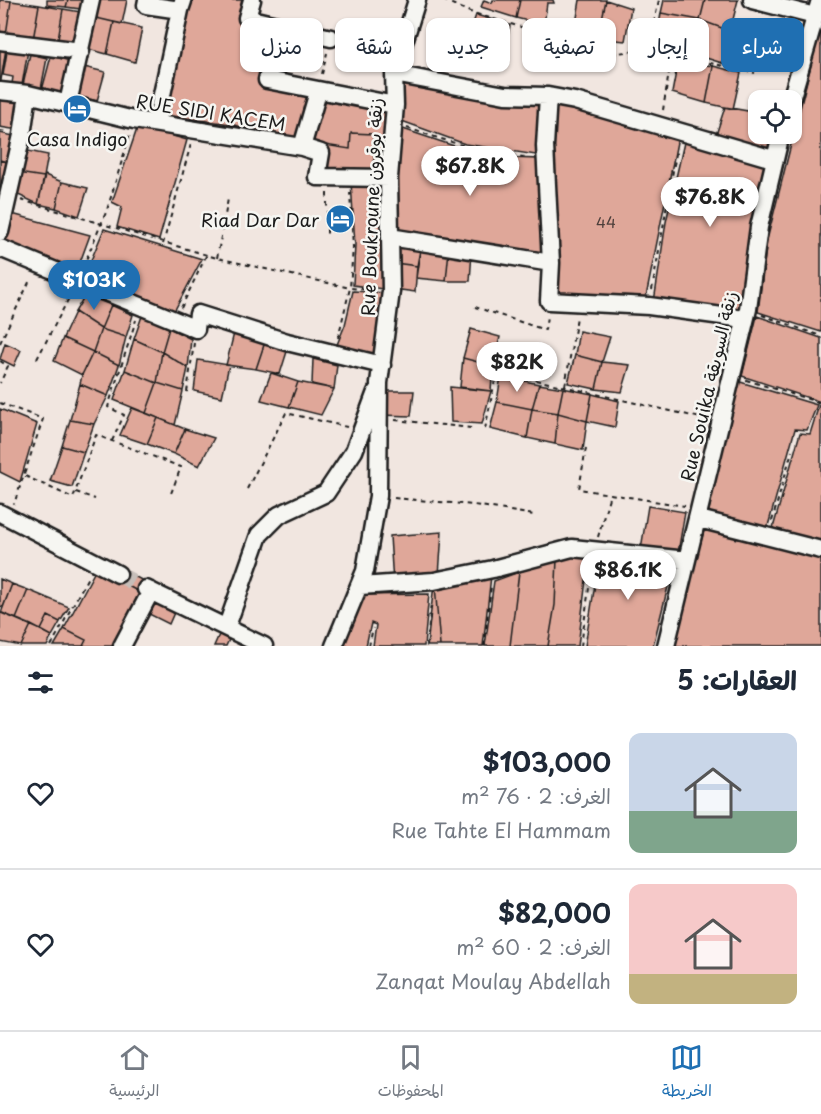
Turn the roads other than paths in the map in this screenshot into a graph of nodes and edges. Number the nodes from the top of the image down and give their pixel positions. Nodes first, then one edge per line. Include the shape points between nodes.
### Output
1 (91, 0) edge
2 (147, 0) edge
3 (252, 0) edge
4 (417, 0) edge
5 (753, 0) edge
6 (182, 5) edge
7 (817, 8) edge
8 (247, 18) edge
9 (323, 36) edge
10 (331, 38) road end
11 (0, 41) edge
12 (81, 51) junction
13 (269, 72) edge
14 (394, 74) junction
15 (793, 90) edge
16 (0, 91) edge
17 (318, 92) junction
18 (28, 94) junction
19 (548, 96) junction
20 (68, 103) junction
21 (395, 105) junction
22 (156, 123) junction
23 (778, 144) edge
24 (302, 147) junction
25 (773, 159) junction
26 (389, 178) junction
27 (0, 232) edge
28 (390, 237) junction
29 (0, 248) edge
30 (551, 263) junction
31 (746, 314) junction
32 (382, 365) junction
33 (379, 383) junction
34 (699, 514) junction
35 (4, 515) edge
36 (821, 550) edge
37 (687, 560) junction
38 (118, 574) tunnel mouth
39 (360, 586) junction
40 (231, 628) junction
41 (122, 646) edge
42 (228, 646) edge
43 (264, 646) edge
44 (334, 646) edge
45 (666, 646) edge

1 - 12 street
2 - 6 street via 146,5
3 - 8 street
4 - 14 street, Rue Boukroune زنقة بوقرون
5 - 7 street
6 - 22 street
7 - 15 street
9 - 10 street
11 - 12 street
12 - 20 street
13 - 17 street via 267,80
14 - 19 street via 505,95
14 - 21 street, Rue Boukroune زنقة بوقرون
16 - 18 street, RUE SIDI KACEM
17 - 21 street
17 - 24 street
18 - 20 street, RUE SIDI KACEM
18 - 27 street
19 - 25 street via 615,111 680,134
19 - 30 street via 545,157
20 - 22 street, RUE SIDI KACEM
21 - 26 street, Rue Boukroune زنقة بوقرون
22 - 24 street, RUE SIDI KACEM
23 - 25 street, Rue Souika زنقة السويقة
24 - 26 street, RUE SIDI KACEM via 321,153 317,177
25 - 31 street, Rue Souika زنقة السويقة
26 - 28 street, Rue Boukroune زنقة بوقرون
28 - 30 street
28 - 32 street, Rue Boukroune زنقة بوقرون via 391,291
29 - 32 street via 196,329 198,314
30 - 31 street via 549,301
31 - 34 street, Rue Souika زنقة السويقة
32 - 33 street, Rue Boukroune زنقة بوقرون
33 - 39 street via 378,496
33 - 40 street via 354,451 326,493 279,515 259,536
34 - 36 street via 768,538
34 - 37 street, Rue Souika زنقة السويقة
35 - 38 street
37 - 39 street via 572,548 434,581
37 - 45 street, Rue Souika زنقة السويقة
39 - 44 street
40 - 41 street via 149,590
40 - 42 street
40 - 43 street

